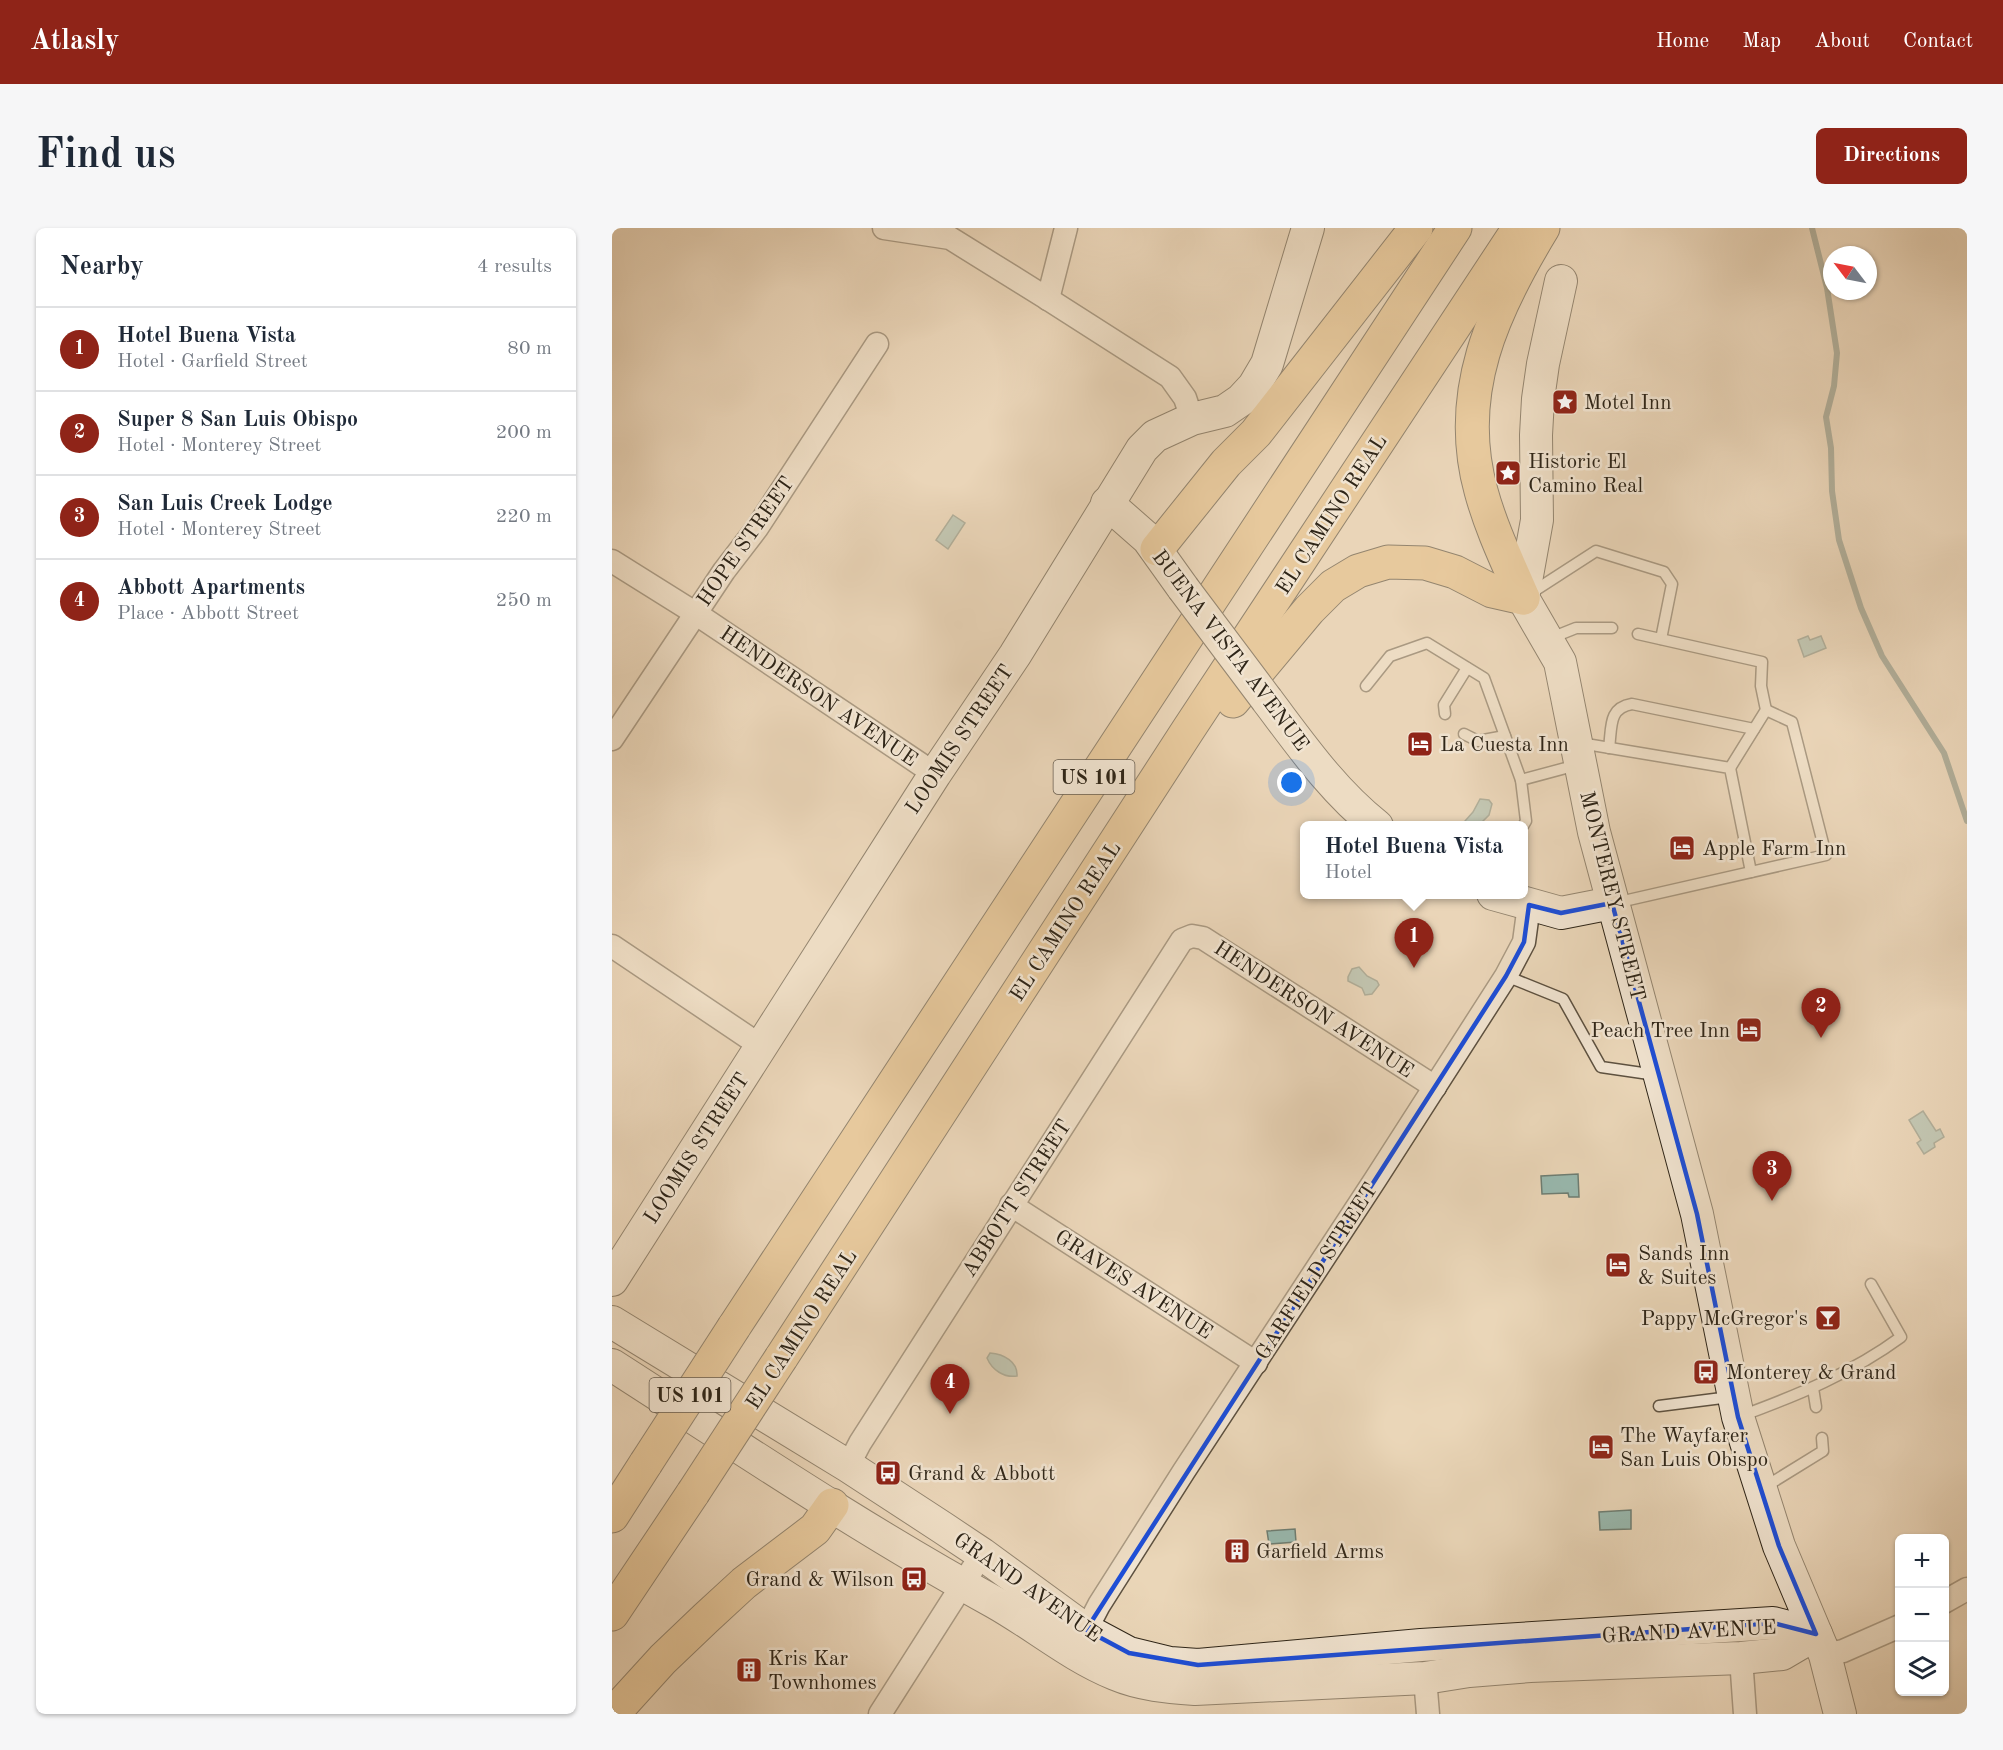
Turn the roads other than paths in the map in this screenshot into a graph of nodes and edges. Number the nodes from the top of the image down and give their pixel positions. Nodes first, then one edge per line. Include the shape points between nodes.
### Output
1 (884, 228) edge
2 (1066, 228) edge
3 (1308, 228) edge
4 (1416, 228) edge
5 (1455, 228) edge
6 (1519, 228) edge
7 (1543, 228) edge
8 (950, 233) edge
9 (1561, 281) dead end
10 (1048, 299) junction
11 (877, 344) dead end
12 (1192, 419) junction
13 (1107, 503) junction
14 (1157, 549) junction
15 (612, 561) edge
16 (1523, 598) junction
17 (695, 613) junction
18 (1612, 628) dead end
19 (1638, 634) dead end
20 (1660, 639) junction
21 (1547, 640) junction
22 (1467, 668) junction
23 (1366, 686) dead end
24 (1766, 710) junction
25 (1445, 714) dead end
26 (1754, 729) junction
27 (1188, 730) junction
28 (1464, 734) dead end
29 (1505, 736) junction
30 (612, 739) edge
31 (1609, 748) junction
32 (1578, 753) junction
33 (1730, 768) junction
34 (935, 774) junction
35 (1521, 780) junction
36 (1372, 821) edge
37 (1526, 821) edge
38 (1751, 872) junction
39 (1511, 899) edge
40 (1612, 903) junction
41 (1529, 904) junction
42 (1192, 936) joint
43 (612, 946) edge
44 (1506, 976) junction
45 (761, 1046) junction
46 (1660, 1075) junction
47 (1435, 1087) junction
48 (1011, 1205) junction
49 (612, 1280) edge
50 (1871, 1284) dead end
51 (612, 1322) edge
52 (1256, 1363) junction
53 (612, 1365) edge
54 (1813, 1388) junction
55 (1659, 1406) dead end
56 (1736, 1407) junction
57 (1816, 1407) dead end
58 (1822, 1438) dead end
59 (848, 1466) junction
60 (1760, 1490) junction
61 (832, 1505) junction
62 (612, 1516) edge
63 (982, 1554) junction
64 (962, 1585) junction
65 (1967, 1589) edge
66 (1949, 1599) edge
67 (612, 1614) edge
68 (1895, 1628) edge
69 (1086, 1630) junction
70 (1421, 1645) junction
71 (1820, 1645) junction
72 (1741, 1658) junction
73 (1425, 1678) junction
74 (613, 1714) edge
75 (880, 1714) edge
76 (1428, 1714) edge
77 (1745, 1714) edge
78 (1840, 1714) edge

1 - 8 street
2 - 10 street
3 - 12 street, LOOMIS STREET via 1261,375 1241,400 1225,411
4 - 14 highway via 1256,433
5 - 62 highway, US 101, bridge
6 - 27 highway, EL CAMINO REAL / US 101
7 - 16 highway via 1492,324 1474,405 1474,458 1480,490
8 - 10 street
9 - 16 street via 1538,399 1537,520
10 - 12 street via 1170,377 1185,398
11 - 17 street, HOPE STREET via 757,528
12 - 13 street, LOOMIS STREET via 1155,436
13 - 14 street, BUENA VISTA AVENUE
13 - 34 street, LOOMIS STREET via 1015,655
14 - 36 street, BUENA VISTA AVENUE, bridge via 1336,789
15 - 17 street, HENDERSON AVENUE
16 - 20 lane via 1596,551 1664,572 1672,584
16 - 21 street, MONTEREY STREET
16 - 27 highway via 1492,591 1455,572 1425,563 1388,562 1358,571 1333,586 1309,610 1218,720
17 - 30 street, HOPE STREET
17 - 34 street, HENDERSON AVENUE
18 - 21 lane via 1576,628
19 - 20 lane
20 - 24 lane via 1762,662
21 - 32 street, MONTEREY STREET via 1560,662
22 - 23 lane via 1427,643 1390,656
22 - 25 lane via 1444,705
22 - 29 lane via 1484,678
24 - 26 lane
24 - 38 lane via 1792,722 1826,855
26 - 31 lane via 1632,704 1621,706 1614,713
26 - 33 lane
27 - 67 highway, EL CAMINO REAL / US 101, bridge
28 - 29 lane via 1478,741
29 - 35 lane
31 - 32 lane
31 - 33 lane
32 - 35 lane
32 - 40 street, MONTEREY STREET
33 - 38 lane
34 - 45 street, LOOMIS STREET
35 - 37 lane
38 - 40 lane
39 - 41 street
40 - 41 street via 1561,913
40 - 46 street, MONTEREY STREET
41 - 44 street, GARFIELD STREET via 1524,942
42 - 47 street, HENDERSON AVENUE via 1203,938
42 - 48 street, ABBOTT STREET via 1182,940
43 - 45 street
44 - 46 lane via 1563,999 1601,1067
44 - 47 street, GARFIELD STREET
45 - 49 street, LOOMIS STREET
46 - 56 street, MONTEREY STREET via 1697,1214
47 - 52 street, GARFIELD STREET
48 - 52 street, GRAVES AVENUE
48 - 59 street, ABBOTT STREET
50 - 54 lane via 1901,1337 1874,1357
51 - 59 street, GRAND AVENUE
52 - 69 street, GARFIELD STREET
53 - 61 street, GRAND AVENUE
54 - 56 lane
54 - 57 lane
55 - 56 lane
56 - 60 street, MONTEREY STREET
58 - 60 lane via 1823,1451
59 - 61 street
59 - 63 street, GRAND AVENUE
60 - 71 street, MONTEREY STREET
61 - 64 street, GRAND AVENUE
61 - 74 highway via 815,1529 744,1583 663,1659
63 - 64 street
63 - 69 street, GRAND AVENUE
64 - 73 street, GRAND AVENUE via 1090,1662 1157,1687 1195,1689
64 - 75 street
65 - 66 street
68 - 71 street via 1843,1651
69 - 70 street, GRAND AVENUE via 1129,1653 1198,1665
70 - 71 street, GRAND AVENUE via 1773,1623
70 - 73 street
71 - 72 street, GRAND AVENUE
71 - 78 street, MONTEREY STREET
72 - 73 street, GRAND AVENUE via 1493,1668
72 - 77 street
73 - 76 street

